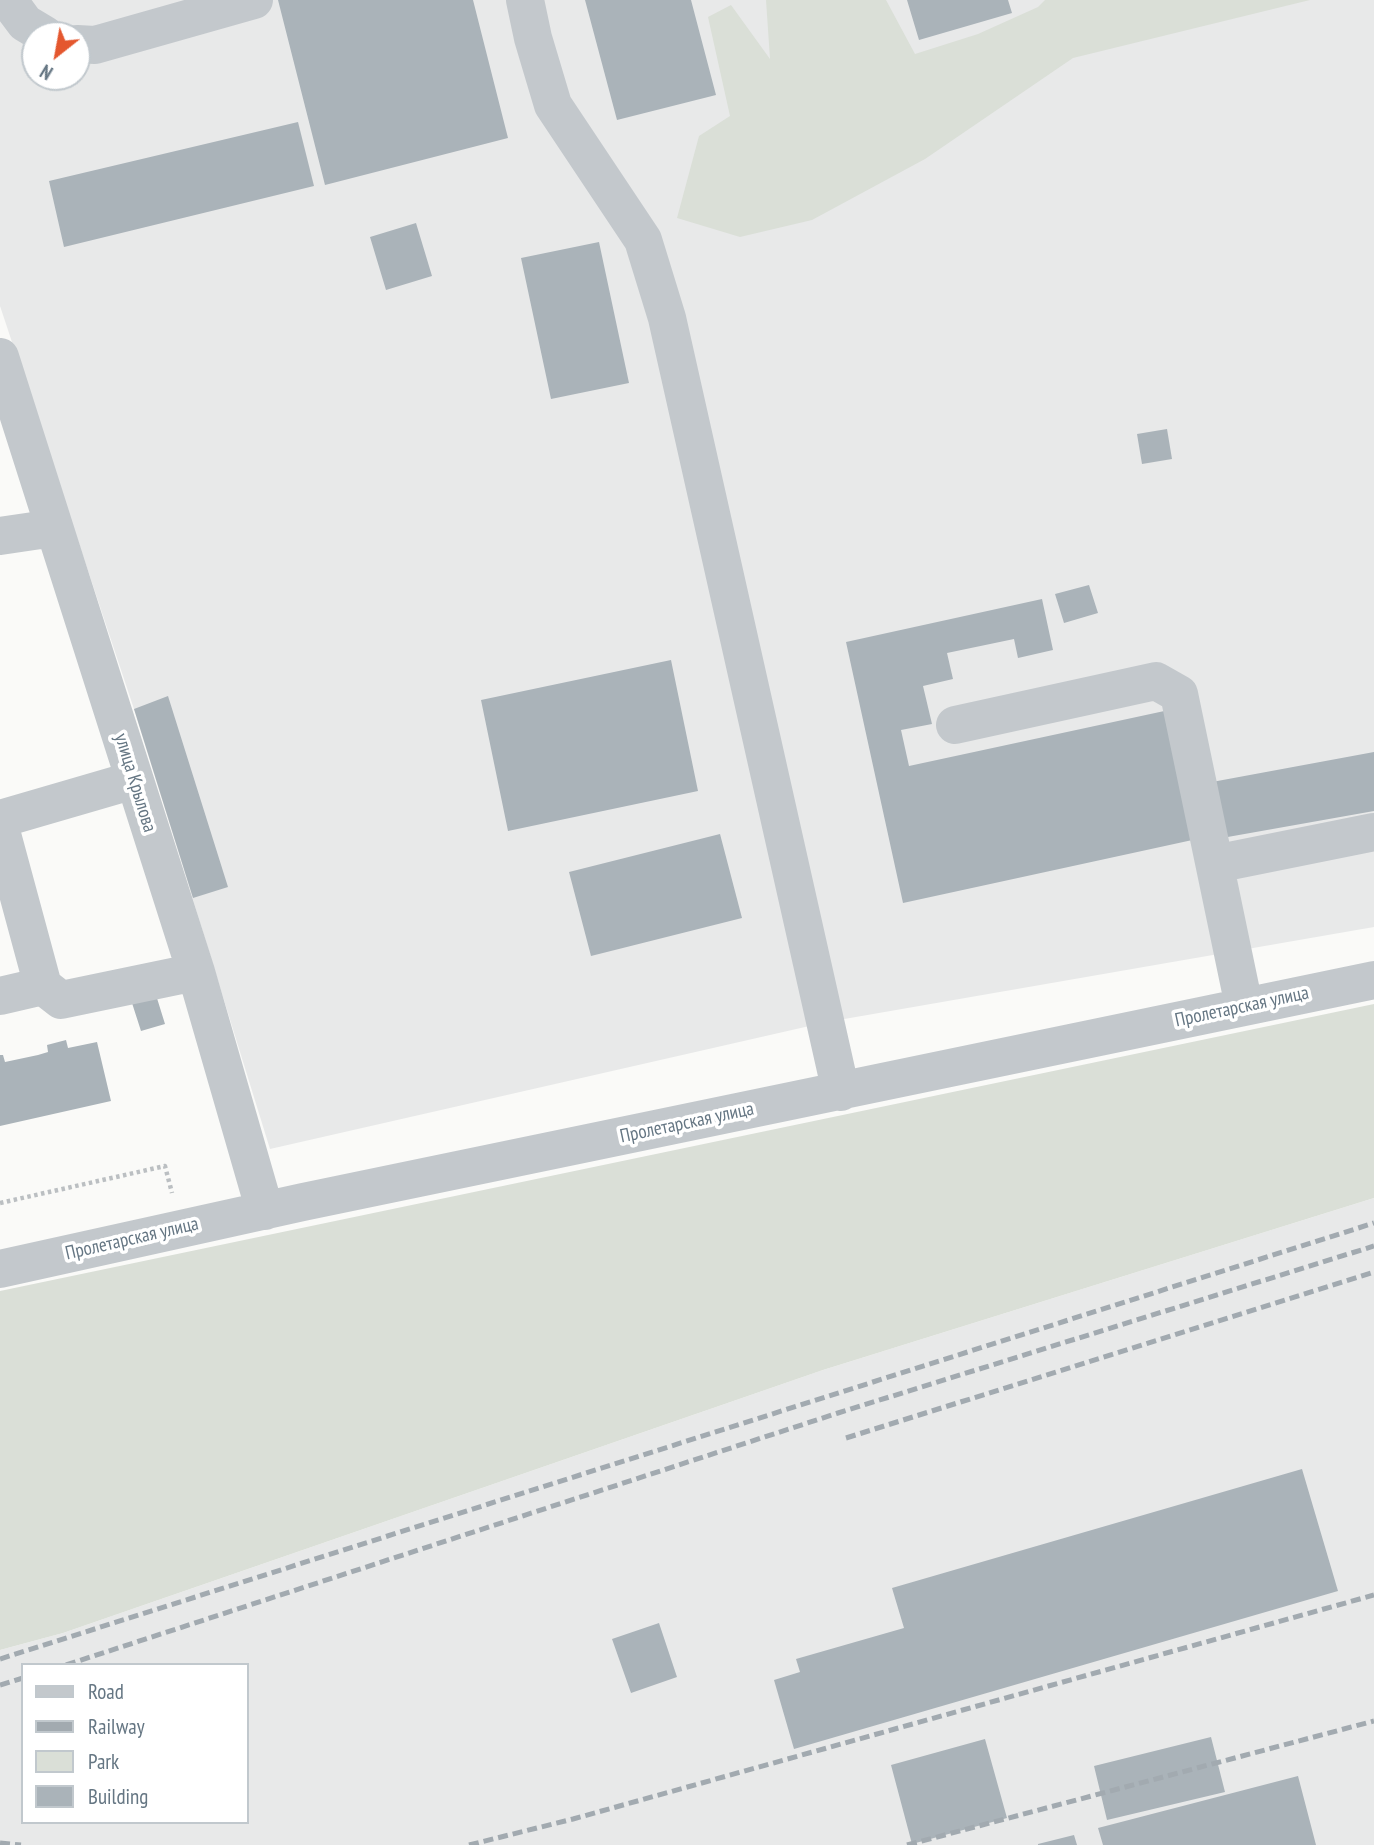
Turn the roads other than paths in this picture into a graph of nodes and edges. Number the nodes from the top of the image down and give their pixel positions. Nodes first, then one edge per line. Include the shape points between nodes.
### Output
1 (8, 0) edge
2 (254, 0) edge
3 (525, 0) edge
4 (213, 6) edge
5 (24, 21) edge
6 (91, 45) edge
7 (0, 357) edge
8 (54, 527) junction
9 (0, 536) edge
10 (955, 725) dead end
11 (134, 780) junction
12 (0, 820) edge
13 (0, 827) edge
14 (1374, 832) edge
15 (1215, 864) junction
16 (196, 972) junction
17 (1374, 980) edge
18 (43, 986) junction
19 (0, 996) edge
20 (1244, 1006) junction
21 (841, 1092) junction
22 (265, 1211) junction
23 (0, 1269) edge

1 - 5 street
2 - 4 street
3 - 21 street via 553,105 643,240 667,318
4 - 6 street
7 - 8 street, улица Крылова
8 - 9 street
8 - 11 street, улица Крылова
10 - 15 street via 1156,681 1179,694
11 - 12 street
11 - 16 street, улица Крылова
13 - 18 street
14 - 15 street
15 - 20 street
16 - 18 street via 61,1000
16 - 22 street, улица Крылова
17 - 20 street, Пролетарская улица
18 - 19 street
20 - 21 street, Пролетарская улица
21 - 22 street, Пролетарская улица
22 - 23 street, Пролетарская улица

